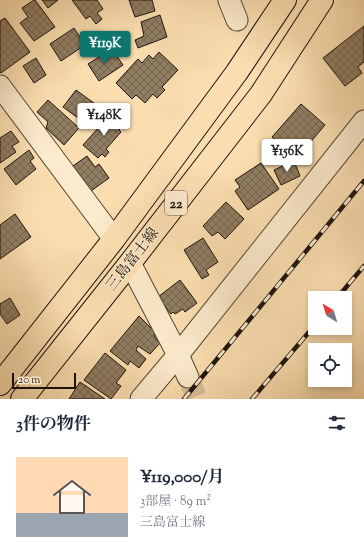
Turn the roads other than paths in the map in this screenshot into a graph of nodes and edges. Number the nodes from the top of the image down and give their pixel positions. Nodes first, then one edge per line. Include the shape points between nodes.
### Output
1 (229, 0) edge
2 (285, 0) edge
3 (322, 0) edge
4 (237, 20) dead end
5 (0, 86) edge
6 (364, 121) edge
7 (114, 239) junction
8 (130, 263) junction
9 (178, 355) junction
10 (188, 378) tunnel mouth
11 (0, 384) edge
12 (26, 398) edge
13 (141, 399) edge

1 - 4 street
2 - 7 main road, 三島富士線 / 22 via 236,72
3 - 8 main road, 三島富士線 / 22 via 261,94
5 - 7 street
6 - 9 street
7 - 11 main road, 三島富士線 / 22
8 - 9 street
8 - 12 main road, 三島富士線 / 22
9 - 10 street
9 - 13 street

